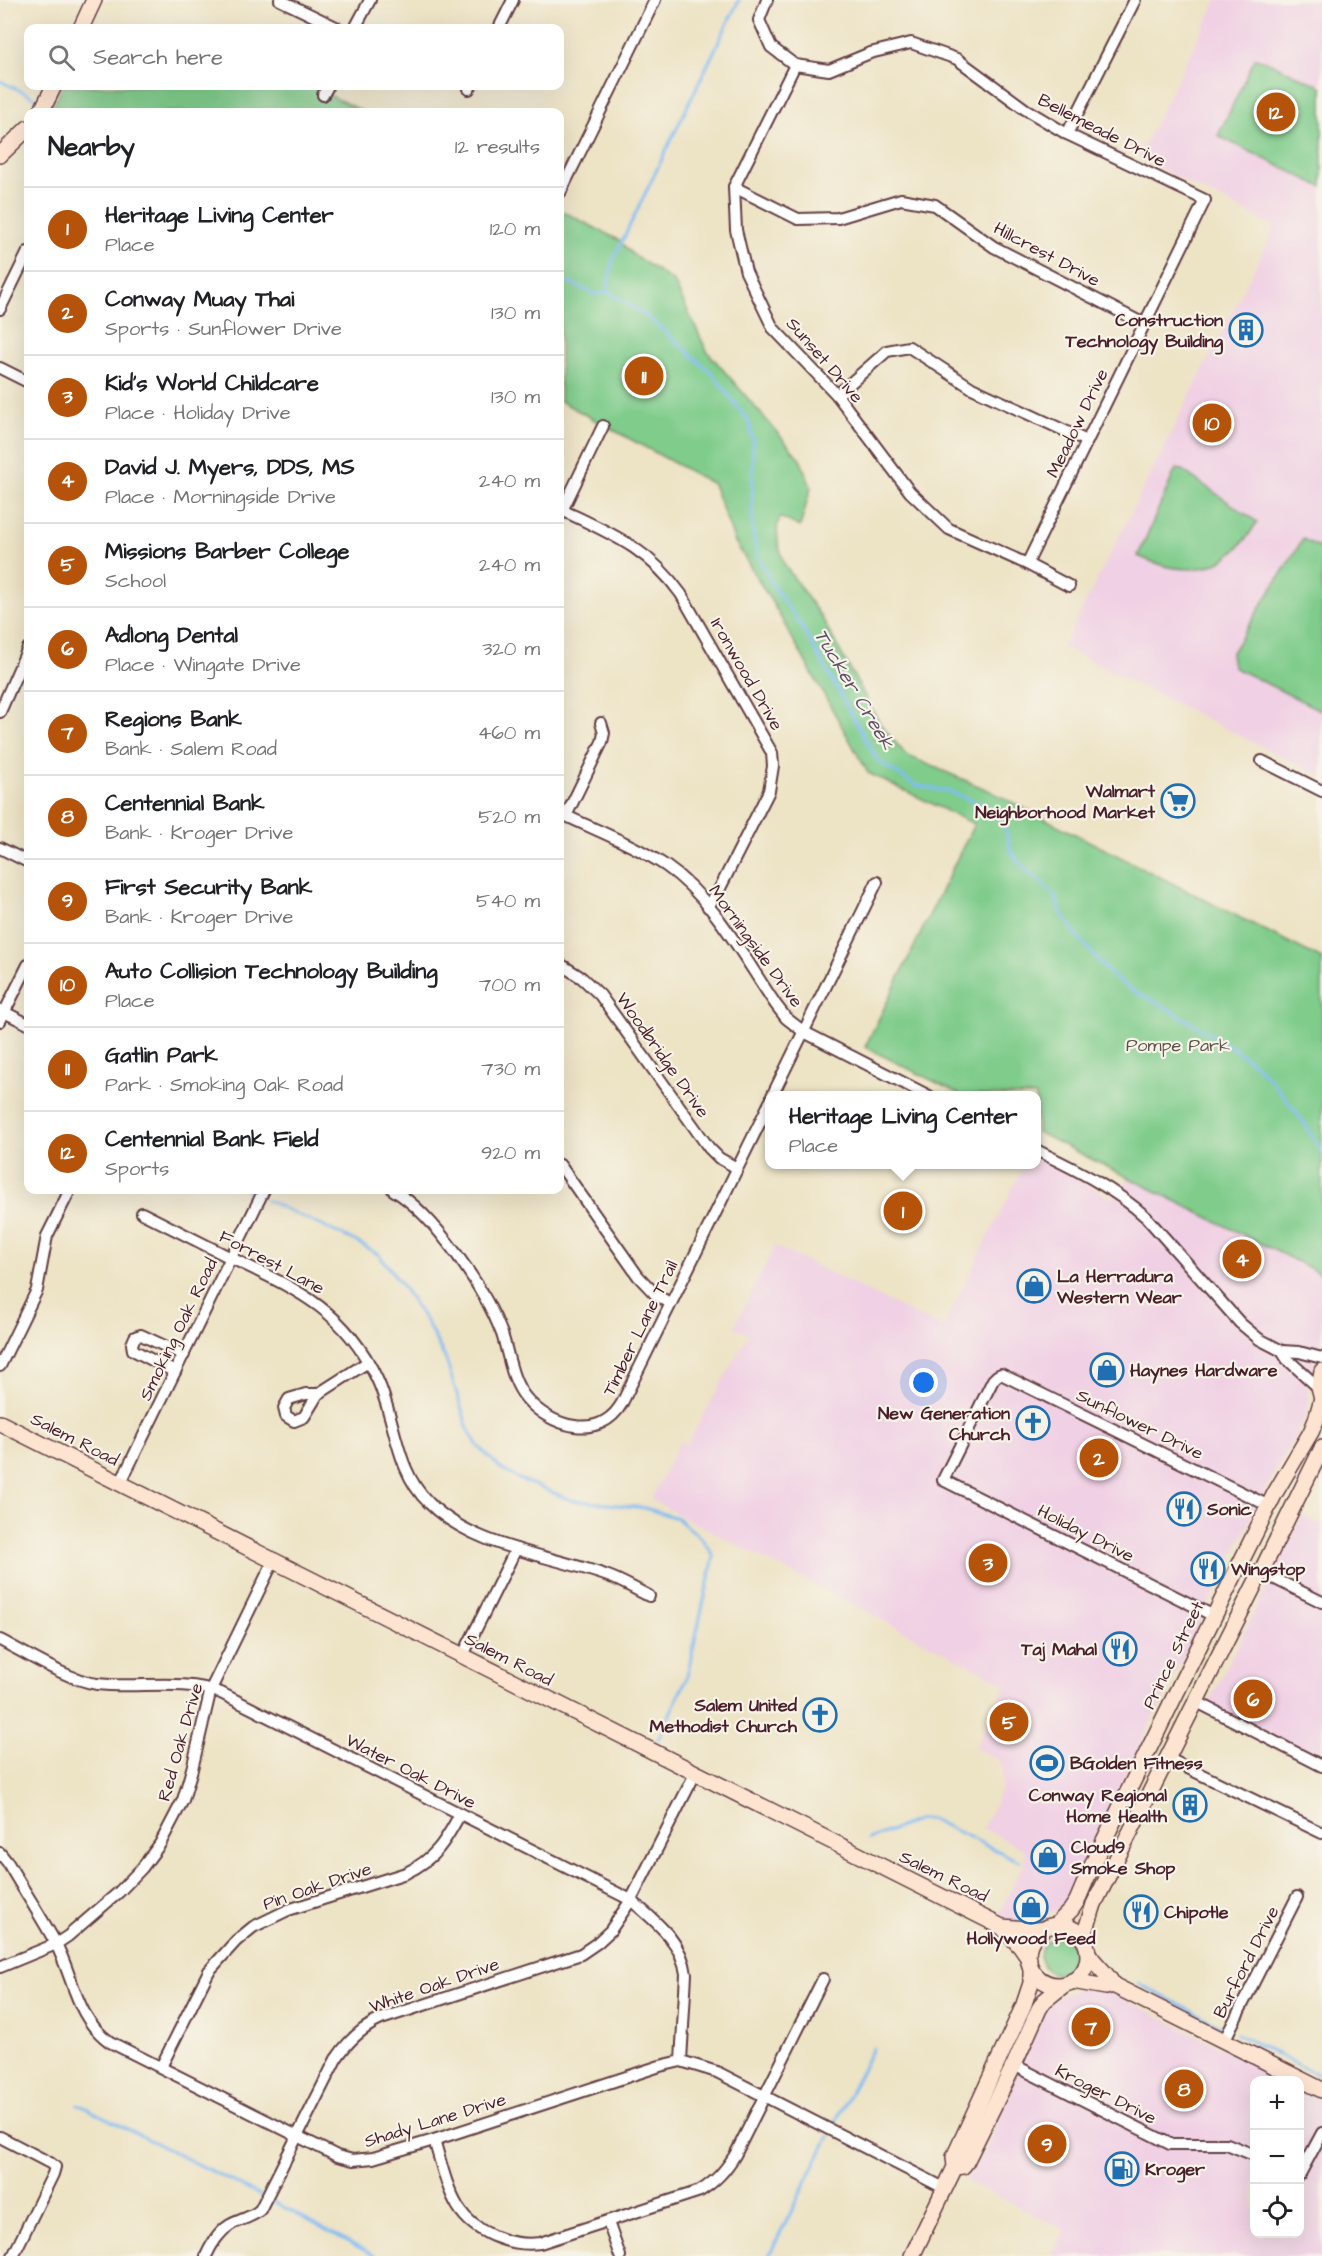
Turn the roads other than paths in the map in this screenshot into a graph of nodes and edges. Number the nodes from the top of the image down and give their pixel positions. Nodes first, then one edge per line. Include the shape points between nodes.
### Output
1 (94, 0) edge
2 (280, 0) edge
3 (370, 0) edge
4 (513, 0) edge
5 (655, 0) edge
6 (767, 0) edge
7 (1135, 0) edge
8 (83, 24) edge
9 (330, 24) edge
10 (357, 24) edge
11 (501, 24) edge
12 (795, 64) junction
13 (52, 90) edge
14 (43, 108) edge
15 (24, 132) edge
16 (1067, 134) junction
17 (0, 155) edge
18 (564, 185) edge
19 (734, 187) junction
20 (1205, 201) joint
21 (24, 260) edge
22 (0, 309) edge
23 (1144, 324) junction
24 (0, 368) edge
25 (24, 380) edge
26 (837, 395) junction
27 (603, 426) dead end
28 (1086, 441) junction
29 (564, 507) edge
30 (564, 514) edge
31 (1027, 564) junction
32 (1069, 586) dead end
33 (24, 657) edge
34 (0, 712) edge
35 (600, 723) dead end
36 (1262, 761) dead end
37 (1322, 791) edge
38 (564, 812) edge
39 (564, 815) edge
40 (0, 848) edge
41 (24, 860) edge
42 (877, 882) dead end
43 (708, 907) junction
44 (564, 967) edge
45 (24, 972) edge
46 (1, 1014) edge
47 (24, 1023) edge
48 (804, 1032) junction
49 (774, 1091) edge
50 (921, 1091) edge
51 (765, 1112) edge
52 (1041, 1153) edge
53 (737, 1168) junction
54 (564, 1171) edge
55 (68, 1194) edge
56 (262, 1194) edge
57 (399, 1194) edge
58 (142, 1213) dead end
59 (231, 1258) junction
60 (670, 1303) junction
61 (1282, 1352) junction
62 (184, 1355) junction
63 (1322, 1358) edge
64 (368, 1362) junction
65 (0, 1366) edge
66 (1322, 1371) edge
67 (175, 1372) junction
68 (318, 1394) dead end
69 (1321, 1395) edge
70 (0, 1423) edge
71 (1322, 1448) edge
72 (943, 1480) joint
73 (120, 1484) junction
74 (1266, 1512) junction
75 (516, 1549) junction
76 (1269, 1558) junction
77 (273, 1562) junction
78 (1262, 1572) junction
79 (649, 1596) dead end
80 (1322, 1602) edge
81 (1211, 1622) junction
82 (0, 1640) edge
83 (462, 1657) junction
84 (1204, 1685) junction
85 (211, 1689) junction
86 (1195, 1701) junction
87 (1167, 1758) junction
88 (1322, 1766) edge
89 (694, 1774) junction
90 (1127, 1792) junction
91 (460, 1814) junction
92 (1322, 1833) edge
93 (0, 1853) edge
94 (1118, 1857) junction
95 (1297, 1897) dead end
96 (631, 1900) junction
97 (1002, 1927) junction
98 (1049, 1928) junction
99 (56, 1944) junction
100 (1085, 1946) junction
101 (1030, 1964) junction
102 (0, 1967) edge
103 (823, 1980) dead end
104 (1069, 1982) junction
105 (1113, 1985) junction
106 (1224, 2041) junction
107 (681, 2061) junction
108 (1014, 2066) junction
109 (161, 2067) junction
110 (1322, 2090) edge
111 (764, 2096) junction
112 (1322, 2133) edge
113 (298, 2136) junction
114 (0, 2138) edge
115 (434, 2140) junction
116 (1250, 2153) edge
117 (960, 2165) junction
118 (1304, 2165) edge
119 (944, 2188) junction
120 (608, 2222) junction
121 (13, 2256) edge
122 (206, 2256) edge
123 (620, 2256) edge
124 (912, 2256) edge

1 - 8 main road
2 - 9 street
3 - 10 street
4 - 11 street
5 - 18 street
6 - 12 street, Bellemeade Drive via 759,20 771,47
7 - 16 street
12 - 16 street, Bellemeade Drive via 829,70 870,53 910,43 957,59 1025,109
12 - 19 street, Sunset Drive
13 - 14 main road
15 - 17 main road
16 - 20 street, Bellemeade Drive
19 - 23 street, Hillcrest Drive via 798,219 838,218 901,199 935,205 994,247
19 - 26 street, Sunset Drive via 736,230 746,272 773,328
20 - 23 street, Meadow Drive
21 - 22 street
23 - 28 street, Meadow Drive
24 - 25 street
26 - 28 street via 887,351 909,347 972,388
26 - 31 street, Sunset Drive via 910,492 949,529
27 - 29 street
28 - 31 street, Meadow Drive
30 - 43 street, Ironwood Drive via 632,545 670,579 772,753 769,791
31 - 32 street, Sunset Drive
33 - 34 street
35 - 38 street via 602,742
36 - 37 street
39 - 43 street, Morningside Drive via 667,867
40 - 41 street
42 - 48 street
43 - 48 street, Morningside Drive via 776,1005
44 - 53 street, Woodbridge Drive via 600,995 702,1139 719,1158
45 - 46 street
46 - 47 street
48 - 49 street
48 - 50 street, Morningside Drive
51 - 53 street, Timber Lane Trail
52 - 61 street via 1128,1202 1240,1323
53 - 60 street, Timber Lane Trail
54 - 60 street via 638,1276
55 - 65 street via 47,1236 37,1290
56 - 59 street, Smoking Oak Road
57 - 60 street, Timber Lane Trail via 431,1221 481,1293 497,1322 524,1396 544,1413 563,1422 595,1426 618,1409
58 - 59 street, Forrest Lane
59 - 62 street, Smoking Oak Road
59 - 64 street, Forrest Lane via 318,1304 353,1338
61 - 63 street
61 - 69 street
62 - 67 street, Smoking Oak Road
62 - 67 street via 141,1335 133,1340 134,1350
64 - 68 street
64 - 75 street, Forrest Lane via 382,1390 405,1466 428,1503 449,1519
66 - 69 main road, Prince Street
67 - 73 street, Smoking Oak Road
69 - 74 main road, Prince Street via 1311,1432
70 - 73 main road, Salem Road
71 - 76 main road
72 - 74 street, Sunflower Drive via 1001,1374
72 - 81 street, Holiday Drive
73 - 77 main road, Salem Road
74 - 76 main road via 1276,1517 1264,1552
74 - 78 main road via 1266,1532 1254,1562
74 - 81 main road, Prince Street
75 - 79 street, Forrest Lane via 607,1575
75 - 83 street
76 - 78 main road
77 - 83 main road, Salem Road
77 - 85 street, Red Oak Drive
78 - 80 street
78 - 84 main road
81 - 84 main road via 1217,1640 1201,1674
81 - 86 main road via 1208,1644 1190,1686
81 - 90 main road, Prince Street
82 - 85 street, Water Oak Drive via 96,1684
83 - 89 main road, Salem Road
84 - 86 main road
85 - 91 street, Water Oak Drive
85 - 99 street, Red Oak Drive via 183,1800 160,1844 119,1892
86 - 87 main road
86 - 88 street
87 - 92 street
87 - 94 main road
89 - 96 street, White Oak Drive
89 - 97 main road, Salem Road
90 - 94 main road via 1130,1813 1115,1846
90 - 98 main road, Prince Street via 1077,1901
91 - 96 street, Water Oak Drive
91 - 109 street, Pin Oak Drive via 442,1845 418,1868 288,1910 236,1941 209,1971
93 - 99 street, Shady Lane Drive
94 - 100 main road via 1090,1913
95 - 106 street, Burford Drive
96 - 107 street, Water Oak Drive via 673,1940 685,1962
96 - 113 street, White Oak Drive via 610,1931 581,1954 370,2024 346,2044 336,2059
97 - 98 main road, Salem Road
97 - 101 main road, Salem Road via 1023,1949
98 - 100 main road via 1071,1928
98 - 101 main road via 1031,1943
99 - 102 street, Red Oak Drive
99 - 109 street, Shady Lane Drive via 90,2024 110,2042
100 - 104 main road via 1084,1970
100 - 105 main road
101 - 104 main road via 1044,1981
101 - 117 main road via 1028,1994 979,2103 979,2114
103 - 111 street
104 - 105 main road
104 - 108 main road via 1044,2001
105 - 106 main road
106 - 110 main road
107 - 111 street via 717,2072
107 - 115 street, Shady Lane Drive
108 - 116 street, Kroger Drive via 1170,2144 1227,2144
108 - 117 main road
109 - 113 street, Shady Lane Drive
111 - 119 street
111 - 120 street via 735,2155 712,2184
112 - 118 street
113 - 115 street, Shady Lane Drive via 353,2160
113 - 122 street, White Oak Drive via 261,2210 230,2225
114 - 121 street via 55,2168
115 - 120 street via 458,2207 481,2229 501,2239 525,2245 540,2243
117 - 119 main road
119 - 124 main road
120 - 123 street

